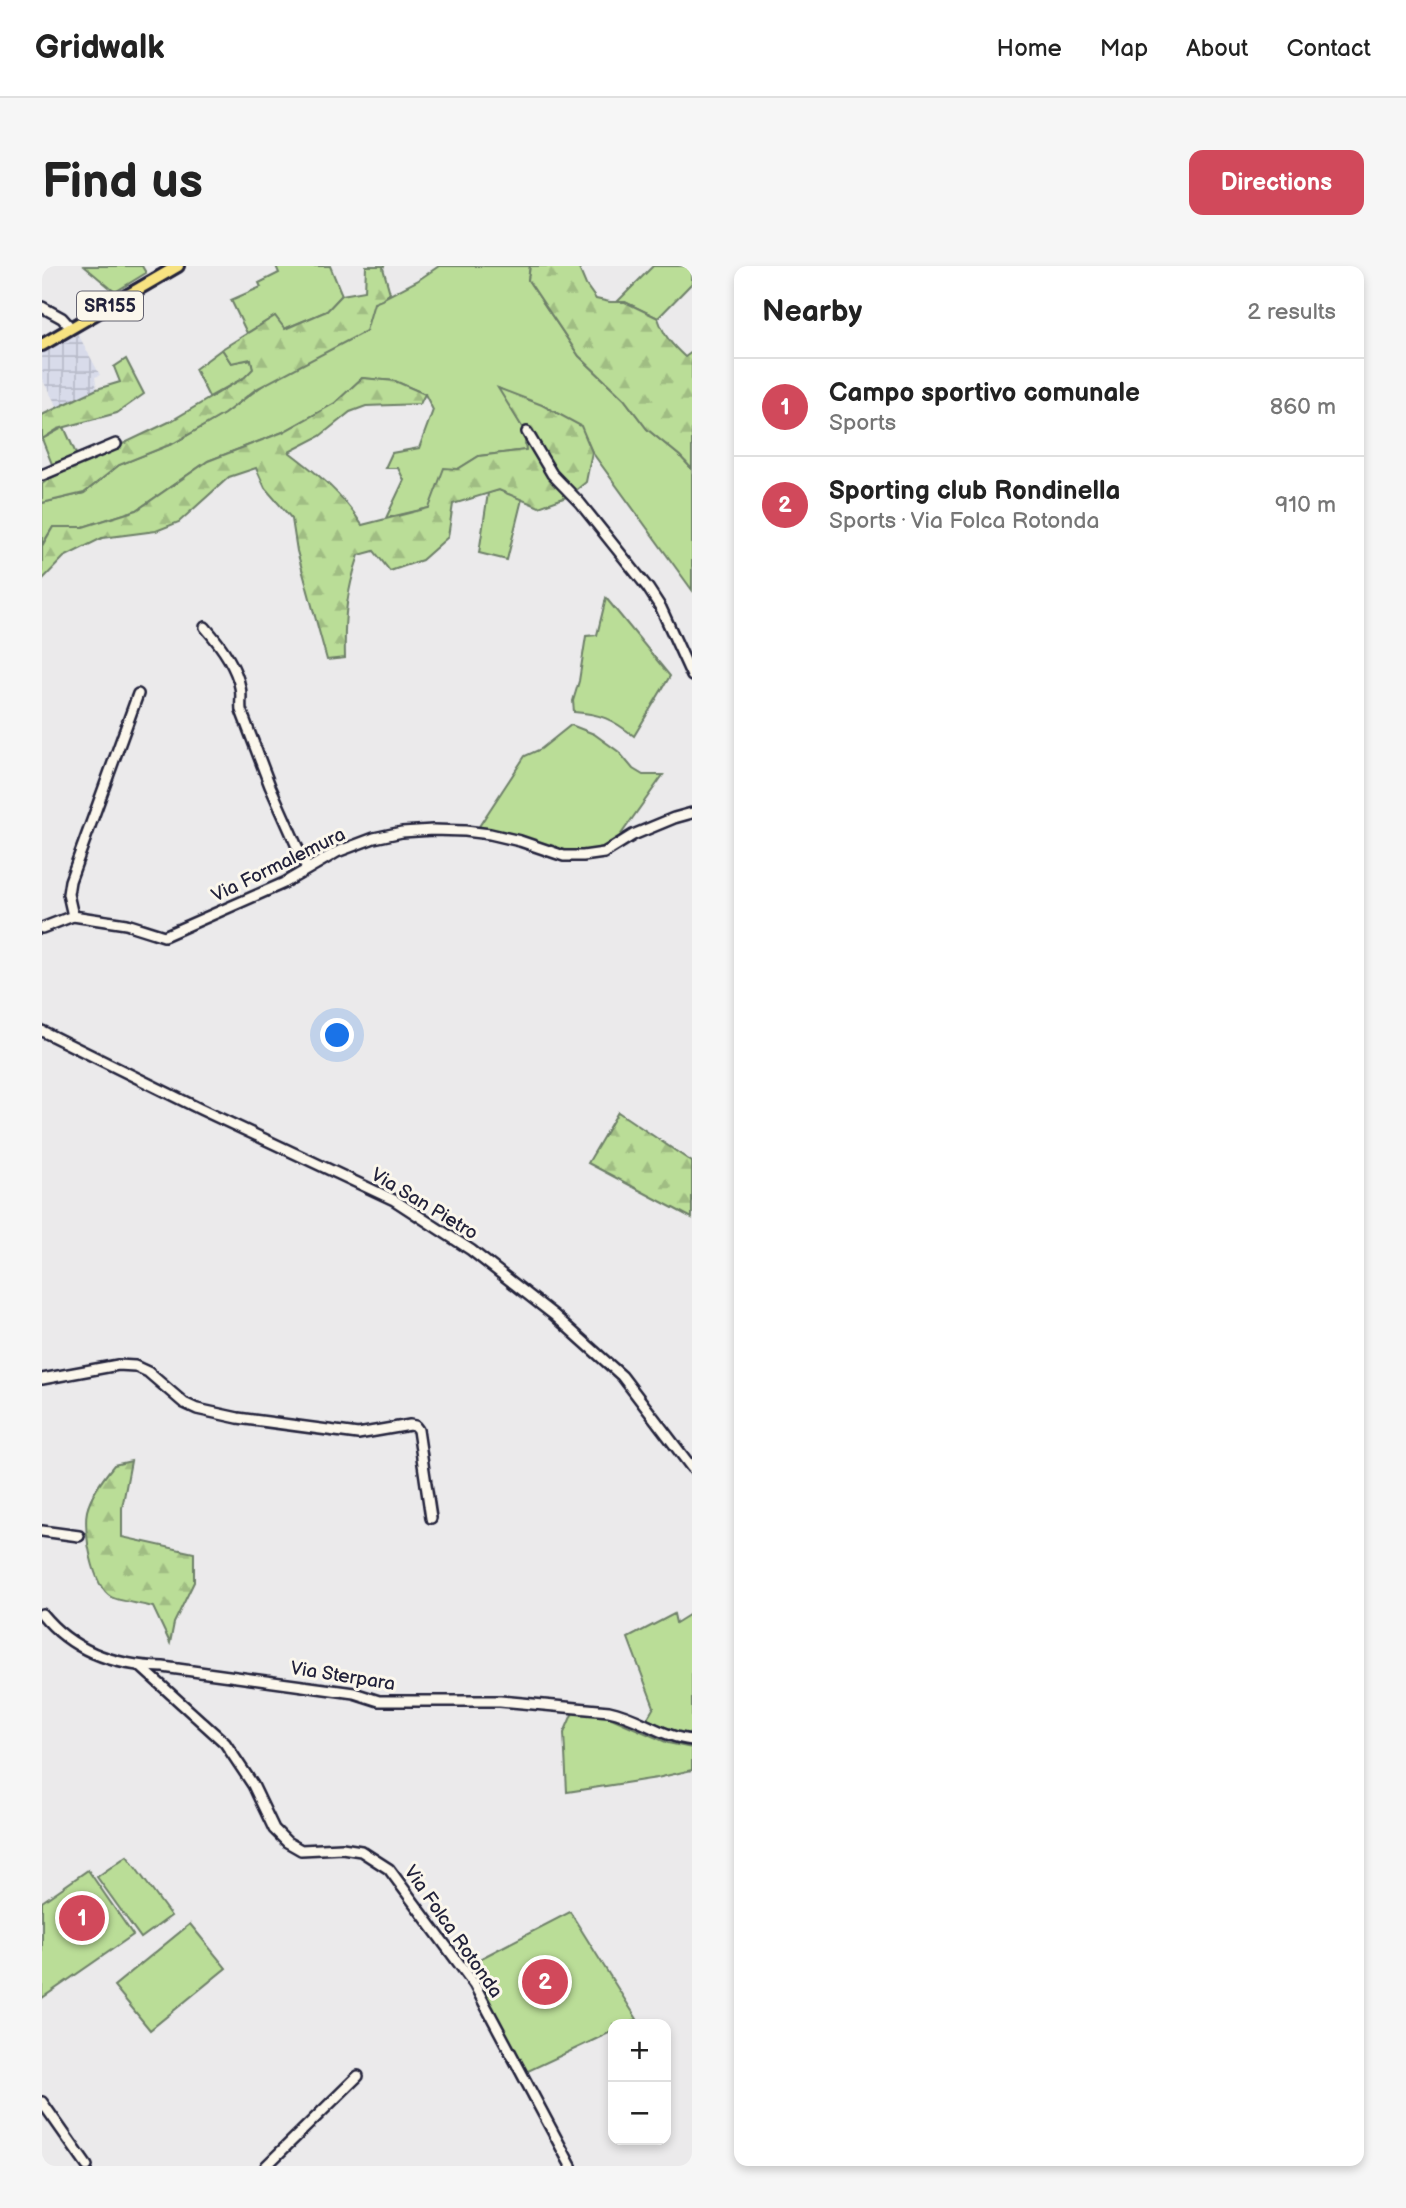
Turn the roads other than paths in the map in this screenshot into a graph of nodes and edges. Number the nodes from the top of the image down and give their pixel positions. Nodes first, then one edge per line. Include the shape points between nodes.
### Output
1 (178, 266) edge
2 (42, 307) edge
3 (71, 328) junction
4 (42, 345) edge
5 (527, 432) dead end
6 (116, 444) dead end
7 (42, 475) edge
8 (205, 627) dead end
9 (692, 676) edge
10 (138, 694) dead end
11 (692, 813) edge
12 (307, 869) junction
13 (74, 916) junction
14 (42, 928) edge
15 (42, 1031) edge
16 (42, 1379) edge
17 (692, 1468) edge
18 (430, 1518) dead end
19 (42, 1531) edge
20 (79, 1536) dead end
21 (42, 1614) edge
22 (140, 1666) junction
23 (692, 1740) edge
24 (358, 2076) dead end
25 (42, 2102) edge
26 (87, 2166) edge
27 (265, 2166) edge
28 (571, 2166) edge

1 - 3 main road, SR155
2 - 3 street
3 - 4 main road, SR155
5 - 9 street via 552,474 648,588
6 - 7 street
8 - 12 street via 239,682 241,710
10 - 13 street via 70,881
11 - 12 street, Via Formalemura via 596,855 564,856 490,834 433,830 374,838
12 - 13 street, Via Formalemura via 164,936 100,918
13 - 14 street, Via Formalemura
15 - 17 street, Via San Pietro via 394,1200 471,1250 622,1376
16 - 18 street via 135,1366 184,1403 238,1418 358,1434 415,1426
19 - 20 street
21 - 22 street, Via Sterpara via 80,1647
22 - 23 street, Via Sterpara via 354,1693 379,1701 489,1700 609,1711 626,1714 657,1732
22 - 28 street, Via Folca Rotonda via 225,1743 253,1785 274,1829 288,1842 300,1850 361,1851 389,1868 474,1984
24 - 27 street
25 - 26 street

